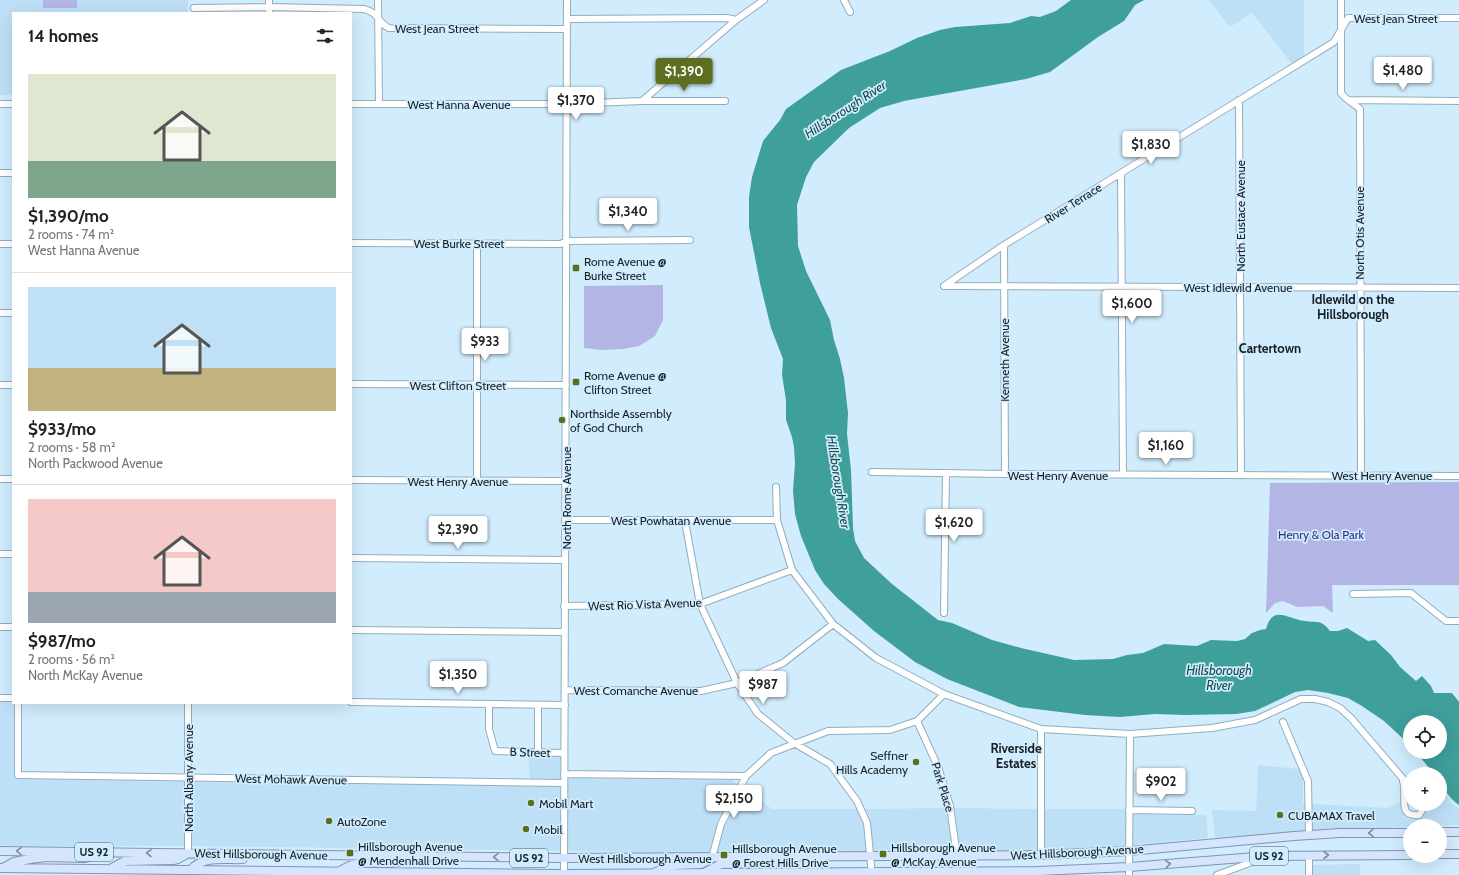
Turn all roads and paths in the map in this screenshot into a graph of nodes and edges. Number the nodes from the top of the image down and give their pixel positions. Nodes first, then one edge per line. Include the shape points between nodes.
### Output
1 (269, 0) edge
2 (378, 0) edge
3 (567, 0) edge
4 (764, 0) edge
5 (844, 0) edge
6 (1341, 0) edge
7 (194, 8) dead end
8 (269, 10) edge
9 (850, 12) dead end
10 (377, 15) junction
11 (1459, 18) edge
12 (567, 19) junction
13 (736, 20) junction
14 (567, 29) junction
15 (1341, 30) junction
16 (1239, 100) junction
17 (1346, 100) junction
18 (642, 101) junction
19 (725, 101) dead end
20 (1459, 101) edge
21 (0, 104) edge
22 (12, 104) edge
23 (352, 104) edge
24 (379, 104) junction
25 (567, 104) junction
26 (0, 173) edge
27 (12, 173) edge
28 (1121, 173) junction
29 (690, 240) dead end
30 (566, 241) junction
31 (352, 243) edge
32 (477, 243) junction
33 (0, 244) edge
34 (12, 244) edge
35 (1004, 245) junction
36 (944, 286) joint
37 (1004, 286) junction
38 (1122, 287) junction
39 (1240, 287) junction
40 (1359, 288) junction
41 (1459, 288) edge
42 (0, 313) edge
43 (12, 314) edge
44 (352, 384) edge
45 (0, 385) edge
46 (12, 385) edge
47 (476, 385) junction
48 (566, 385) junction
49 (872, 472) dead end
50 (946, 473) junction
51 (1005, 474) junction
52 (1123, 475) junction
53 (1242, 475) junction
54 (1360, 475) junction
55 (1459, 476) edge
56 (0, 479) edge
57 (12, 479) edge
58 (352, 480) edge
59 (477, 481) junction
60 (566, 481) junction
61 (776, 487) dead end
62 (566, 520) junction
63 (777, 520) junction
64 (685, 521) junction
65 (0, 554) edge
66 (12, 554) edge
67 (352, 558) edge
68 (565, 560) junction
69 (792, 570) junction
70 (1353, 594) dead end
71 (700, 604) junction
72 (564, 606) junction
73 (944, 613) dead end
74 (1459, 621) edge
75 (833, 624) junction
76 (0, 626) edge
77 (12, 627) edge
78 (352, 630) edge
79 (564, 632) junction
80 (737, 683) junction
81 (564, 690) junction
82 (944, 694) junction
83 (0, 698) edge
84 (12, 698) edge
85 (352, 702) edge
86 (18, 704) edge
87 (188, 704) edge
88 (489, 704) junction
89 (538, 704) junction
90 (565, 705) junction
91 (917, 722) junction
92 (1284, 722) dead end
93 (1041, 729) junction
94 (1130, 734) junction
95 (794, 743) junction
96 (538, 752) junction
97 (564, 753) junction
98 (564, 774) junction
99 (746, 776) junction
100 (188, 778) junction
101 (1403, 779) edge
102 (564, 783) junction
103 (1130, 810) junction
104 (1192, 811) dead end
105 (1405, 811) edge
106 (1421, 811) edge
107 (1403, 832) edge
108 (1447, 832) edge
109 (1458, 832) edge
110 (1309, 835) junction
111 (1, 851) edge
112 (1129, 851) junction
113 (99, 852) junction
114 (188, 853) junction
115 (251, 854) junction
116 (1447, 854) edge
117 (1459, 854) edge
118 (1041, 855) junction
119 (1309, 855) junction
120 (1403, 855) edge
121 (414, 856) junction
122 (957, 856) junction
123 (1268, 856) junction
124 (788, 857) junction
125 (871, 857) junction
126 (564, 858) junction
127 (712, 858) junction
128 (110, 869) junction
129 (191, 870) junction
130 (2, 871) edge
131 (1129, 871) edge
132 (339, 873) edge
133 (650, 874) junction
134 (703, 874) edge
135 (790, 874) edge
136 (872, 874) edge
137 (564, 875) edge
138 (1217, 875) edge
139 (1309, 875) edge

1 - 8 street
2 - 10 street
3 - 12 street, North Rome Avenue
4 - 13 street
5 - 9 street
6 - 15 street
7 - 8 street, West Jean Street
8 - 10 street, West Jean Street via 364,9
10 - 14 street, West Jean Street via 383,26 390,28
10 - 24 street
11 - 15 street, West Jean Street via 1348,18
12 - 13 street
12 - 14 street, North Rome Avenue
13 - 18 street
14 - 25 street, North Rome Avenue
15 - 16 street, River Terrace via 1334,42
15 - 17 street via 1341,93
16 - 28 street, River Terrace
16 - 39 street, North Eustace Avenue
17 - 20 street
17 - 40 street, North Otis Avenue via 1360,109
18 - 19 street
18 - 25 street, West Hanna Avenue
21 - 22 street
23 - 24 street, West Hanna Avenue
24 - 25 street, West Hanna Avenue
25 - 30 street, North Rome Avenue
26 - 27 street
28 - 35 street, River Terrace
28 - 38 street
29 - 30 street, West Burke Street
30 - 32 street, West Burke Street via 561,244
30 - 48 street, North Rome Avenue
31 - 32 street, West Burke Street
32 - 47 street
33 - 34 street
35 - 36 street, River Terrace
35 - 37 street, Kenneth Avenue
36 - 37 street, West Idlewild Avenue
37 - 38 street, West Idlewild Avenue
37 - 51 street, Kenneth Avenue
38 - 39 street, West Idlewild Avenue
38 - 52 street
39 - 40 street, West Idlewild Avenue
39 - 53 street, North Eustace Avenue
40 - 41 street, West Idlewild Avenue
40 - 54 street, North Otis Avenue
42 - 43 street
44 - 47 street, West Clifton Street
45 - 46 street
47 - 48 street, West Clifton Street
47 - 59 street
48 - 60 street, North Rome Avenue
49 - 50 street, West Henry Avenue
50 - 51 street, West Henry Avenue
50 - 73 street
51 - 52 street, West Henry Avenue
52 - 53 street, West Henry Avenue
53 - 54 street, West Henry Avenue
54 - 55 street, West Henry Avenue
56 - 57 street
58 - 59 street, West Henry Avenue
59 - 60 street, West Henry Avenue
60 - 62 street, North Rome Avenue
61 - 63 street
62 - 64 street, West Powhatan Avenue
62 - 68 street, North Rome Avenue
63 - 64 street, West Powhatan Avenue
63 - 69 street
64 - 71 street
65 - 66 street
67 - 68 street
68 - 72 street, North Rome Avenue
69 - 71 street, West Rio Vista Avenue
69 - 75 street
70 - 74 street via 1411,593 1446,621
71 - 72 street, West Rio Vista Avenue
71 - 80 street
72 - 79 street, North Rome Avenue
75 - 80 street, West Comanche Avenue via 783,663
75 - 82 street via 876,658
76 - 77 street
78 - 79 street
79 - 81 street, North Rome Avenue
80 - 81 street, West Comanche Avenue via 701,691
80 - 95 street via 758,714
81 - 90 street, North Rome Avenue
82 - 91 street
82 - 93 street
83 - 84 street
85 - 88 street, West Comanche Avenue
86 - 100 street, West Mohawk Avenue via 18,775
87 - 100 street, North Albany Avenue
88 - 89 street, West Comanche Avenue
88 - 96 street, B Street via 489,729 495,751
89 - 90 street, West Comanche Avenue
89 - 96 street
90 - 97 street, North Rome Avenue
91 - 95 street via 890,730 828,731
91 - 122 street, Park Place via 938,767 950,806
92 - 110 street via 1308,781
93 - 94 street
93 - 118 street
94 - 101 street via 1212,728 1255,720 1302,700 1315,699 1340,708 1351,718
94 - 103 street
95 - 99 street via 771,752
95 - 125 street via 830,764 857,801 867,823
96 - 97 street, B Street
97 - 98 street, North Rome Avenue
98 - 99 street
98 - 102 street, North Rome Avenue
99 - 127 street via 721,824
100 - 102 street, West Mohawk Avenue
100 - 114 street, North Albany Avenue
102 - 126 street, North Rome Avenue
103 - 104 street
103 - 112 street
105 - 106 street via 1411,816 1418,815
107 -> 110 main road, West Hillsborough Avenue / US 92
108 - 109 main road
110 - 112 main road, West Hillsborough Avenue / US 92
113 -> 111 main road, West Hillsborough Avenue / US 92
112 - 118 main road, West Hillsborough Avenue / US 92
112 - 131 street
114 -> 113 main road, West Hillsborough Avenue / US 92
113 - 130 main road via 86,858 46,857 14,862
114 - 115 main road, West Hillsborough Avenue / US 92
114 - 128 main road via 173,860 125,861
115 - 121 main road, West Hillsborough Avenue / US 92
115 - 129 main road via 249,858 244,859 202,861
116 - 117 main road
118 - 122 main road, West Hillsborough Avenue / US 92
119 -> 120 main road, West Hillsborough Avenue / US 92
119 - 123 main road, West Hillsborough Avenue / US 92
119 - 139 street
126 -> 121 main road, West Hillsborough Avenue / US 92
121 - 132 main road via 393,863 353,863
122 - 125 main road, West Hillsborough Avenue / US 92
131 -> 123 main road, West Hillsborough Avenue / US 92
123 - 138 street
124 - 125 main road, West Hillsborough Avenue / US 92
124 - 127 main road, West Hillsborough Avenue / US 92
124 - 134 main road via 776,864 721,864
125 - 136 street
126 - 127 main road, West Hillsborough Avenue / US 92
126 - 137 street, North Rome Avenue
127 - 133 main road via 702,864 674,865
128 - 129 main road, West Hillsborough Avenue / US 92
128 - 130 main road, West Hillsborough Avenue / US 92
129 - 132 main road, West Hillsborough Avenue / US 92
131 - 136 main road, West Hillsborough Avenue / US 92
132 - 137 main road, West Hillsborough Avenue / US 92
133 - 134 main road, West Hillsborough Avenue / US 92
133 - 137 main road, West Hillsborough Avenue / US 92
134 - 135 main road, West Hillsborough Avenue / US 92
135 - 136 main road, West Hillsborough Avenue / US 92

